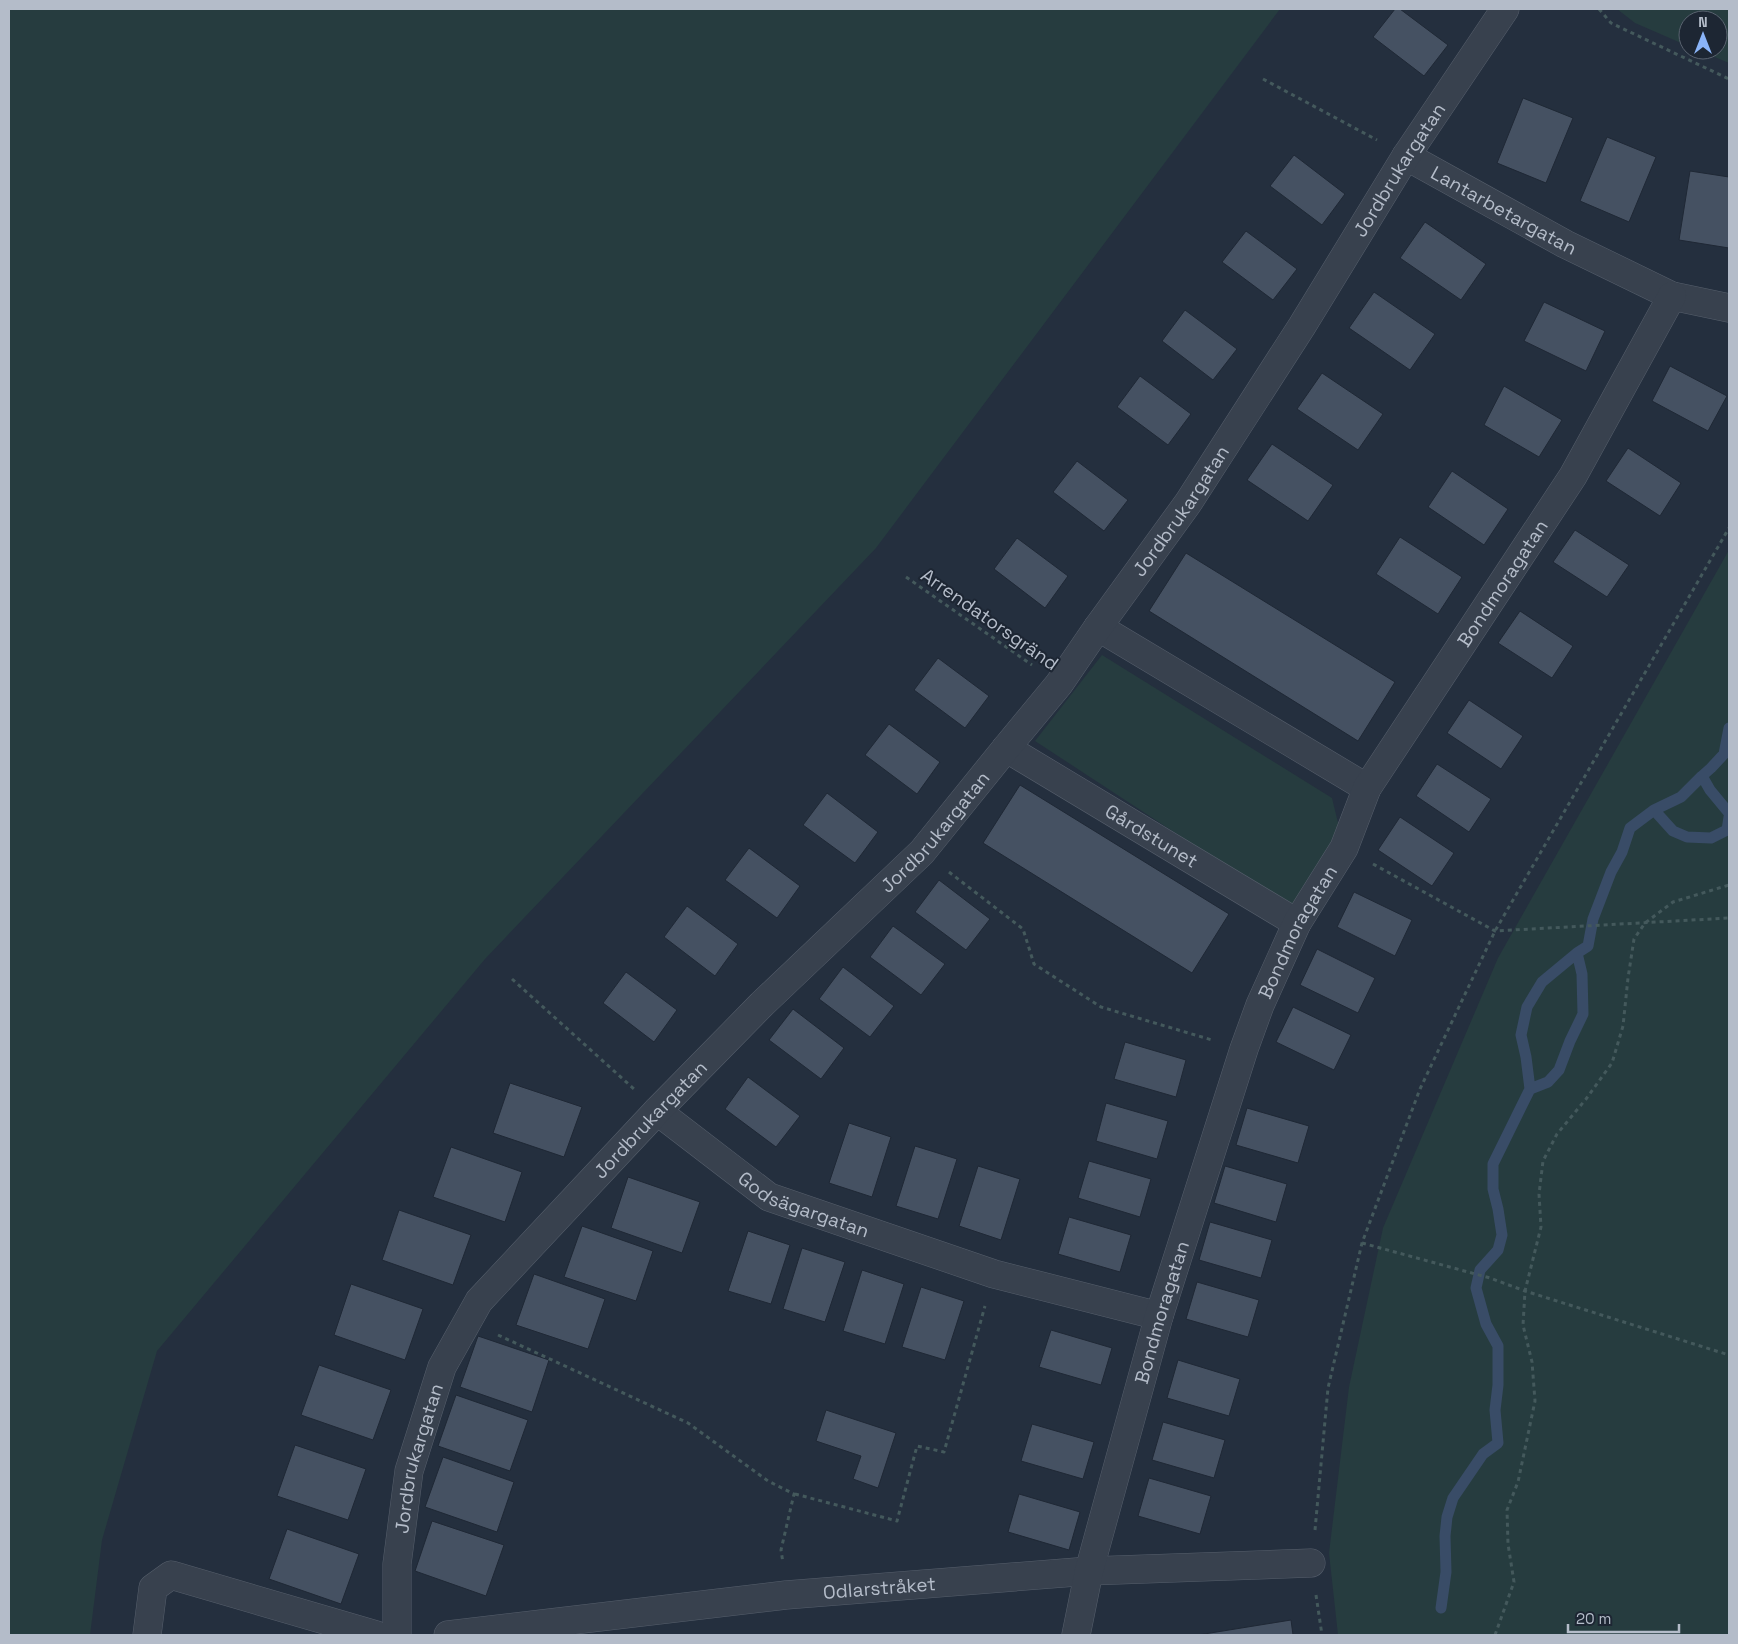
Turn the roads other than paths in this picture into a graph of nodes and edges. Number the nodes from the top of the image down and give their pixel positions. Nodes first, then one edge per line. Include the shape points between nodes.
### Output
1 (1505, 9) edge
2 (1406, 156) junction
3 (1672, 296) junction
4 (1729, 308) edge
5 (1098, 627) junction
6 (1006, 748) junction
7 (1367, 788) junction
8 (1298, 923) junction
9 (657, 1111) junction
10 (1159, 1316) junction
11 (1311, 1563) road end
12 (1089, 1571) junction
13 (147, 1635) edge
14 (376, 1635) edge
15 (397, 1635) edge
16 (448, 1635) edge
17 (1076, 1635) edge

1 - 2 street, Jordbrukargatan
2 - 3 street, Lantarbetargatan via 1565,244
2 - 5 street, Jordbrukargatan via 1188,503
3 - 4 street, Lantarbetargatan
3 - 7 street, Bondmoragatan via 1573,476
5 - 6 street, Jordbrukargatan via 1059,684
5 - 7 street
6 - 8 street, Gårdstunet
6 - 9 street, Jordbrukargatan via 922,852 762,1004
7 - 8 street, Bondmoragatan via 1344,848
8 - 10 street, Bondmoragatan via 1260,1005 1244,1049
9 - 10 street, Godsägargatan via 769,1197 994,1274
9 - 15 street, Jordbrukargatan via 479,1301 442,1367 409,1471 397,1564
10 - 12 street, Bondmoragatan
11 - 12 street, Odlarstråket
12 - 16 street, Odlarstråket via 786,1595
12 - 17 street, Bondmoragatan
13 - 14 street via 153,1588 171,1575

